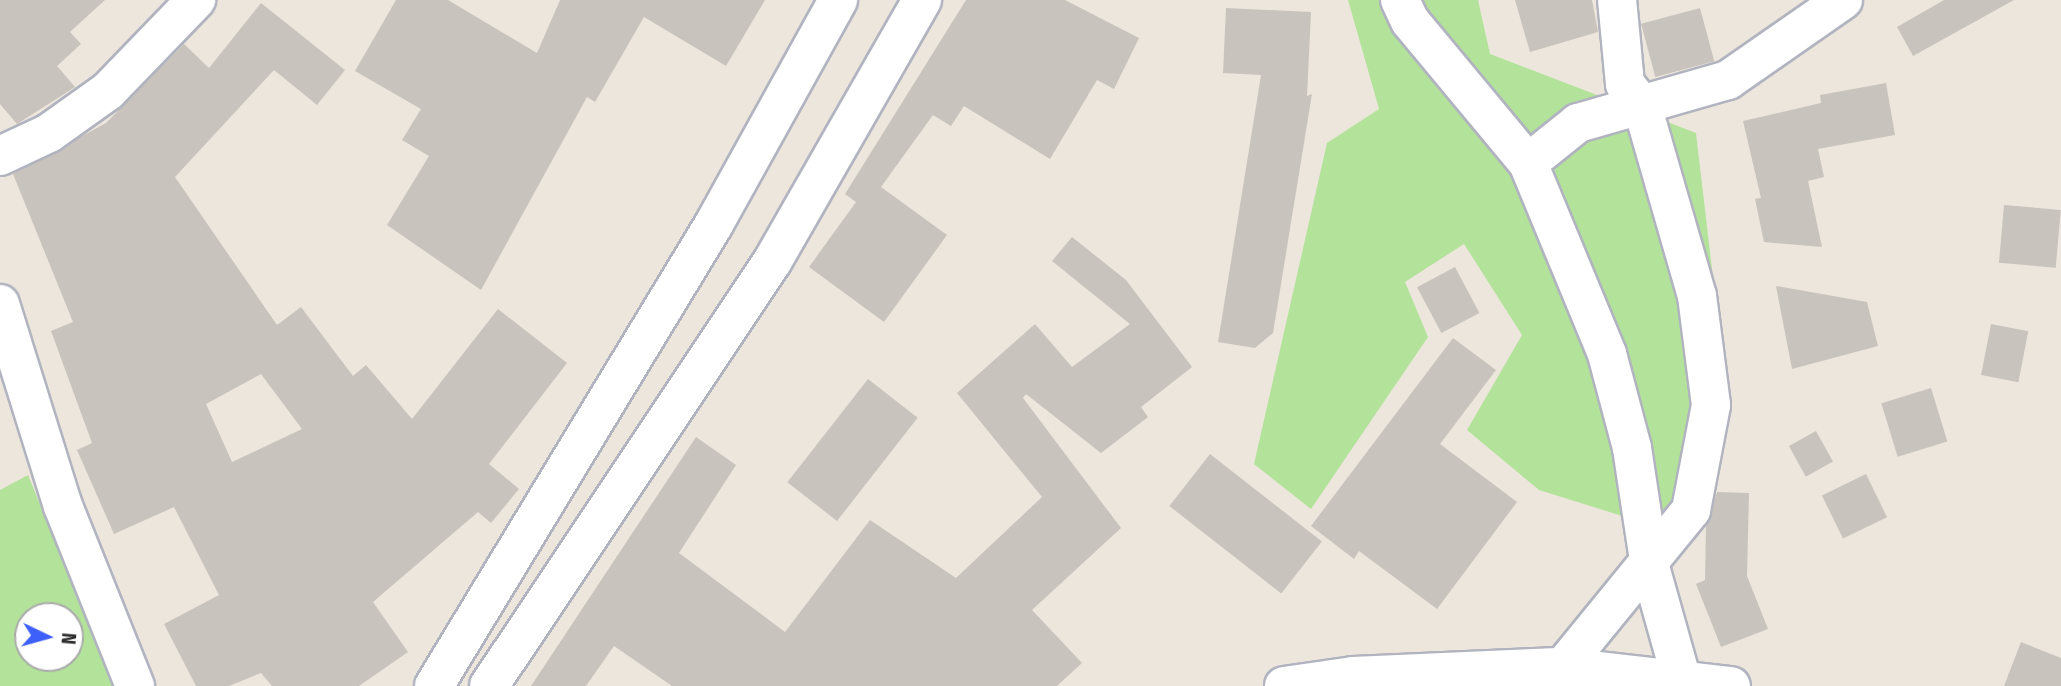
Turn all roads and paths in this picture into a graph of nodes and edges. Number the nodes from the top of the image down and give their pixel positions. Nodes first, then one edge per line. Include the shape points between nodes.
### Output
1 (197, 0) edge
2 (838, 0) edge
3 (922, 0) edge
4 (1400, 0) edge
5 (1617, 0) edge
6 (1843, 0) edge
7 (1642, 105) junction
8 (0, 156) edge
9 (1528, 163) junction
10 (0, 304) edge
11 (1650, 567) junction
12 (1563, 667) junction
13 (1681, 677) junction
14 (135, 686) edge
15 (435, 686) edge
16 (489, 686) edge
17 (1284, 686) edge
18 (1731, 686) edge

1 - 8 street via 108,91 49,133
2 - 15 street via 714,224
3 - 16 street via 772,262
4 - 9 street via 1410,21
5 - 7 street via 1625,84
6 - 7 street via 1728,80
7 - 9 street via 1578,123
7 - 11 street via 1697,296 1711,405 1691,510
9 - 11 street via 1607,354 1632,448
10 - 14 street via 63,506
11 - 12 street
11 - 13 street
12 - 13 street
12 - 17 street via 1353,676
13 - 18 street

